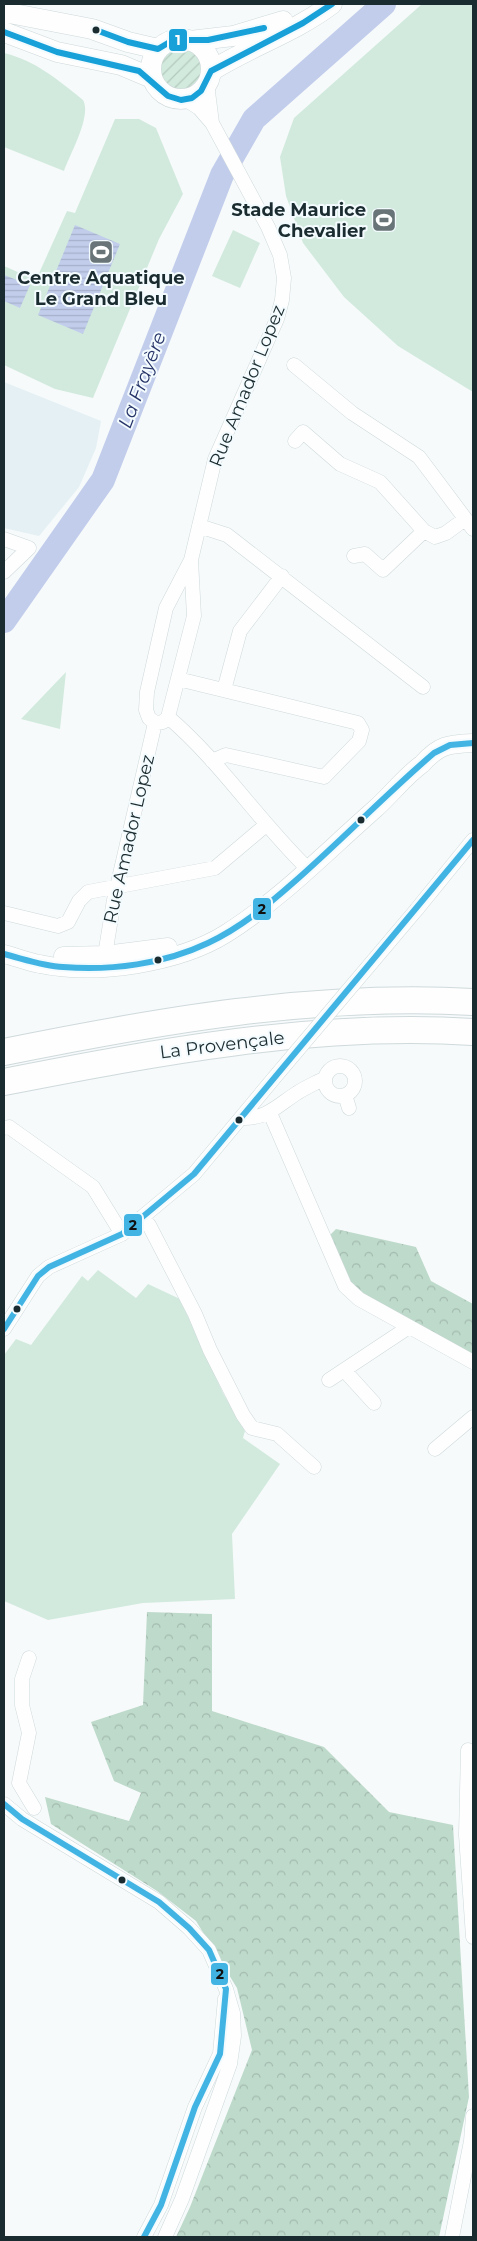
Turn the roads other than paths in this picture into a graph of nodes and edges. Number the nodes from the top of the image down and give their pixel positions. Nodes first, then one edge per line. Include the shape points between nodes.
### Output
1 (313, 4) edge
2 (332, 4) edge
3 (4, 12) edge
4 (4, 32) edge
5 (190, 40) junction
6 (158, 49) junction
7 (152, 78) junction
8 (209, 78) junction
9 (185, 100) junction
10 (212, 123) junction
11 (294, 364) dead end
12 (295, 441) dead end
13 (469, 524) edge
14 (199, 526) junction
15 (424, 531) junction
16 (4, 539) edge
17 (354, 556) dead end
18 (191, 560) junction
19 (4, 572) edge
20 (282, 576) junction
21 (178, 680) junction
22 (423, 687) dead end
23 (224, 690) junction
24 (162, 720) junction
25 (473, 743) edge
26 (473, 754) edge
27 (212, 761) junction
28 (422, 764) junction
29 (266, 825) junction
30 (473, 840) edge
31 (309, 870) junction
32 (117, 887) junction
33 (4, 913) edge
34 (4, 953) edge
35 (106, 961) junction
36 (473, 1002) edge
37 (473, 1032) edge
38 (4, 1052) edge
39 (325, 1078) junction
40 (4, 1082) edge
41 (270, 1113) junction
42 (242, 1118) junction
43 (4, 1128) edge
44 (142, 1217) junction
45 (122, 1234) junction
46 (409, 1327) junction
47 (4, 1329) edge
48 (473, 1362) edge
49 (344, 1370) junction
50 (329, 1380) dead end
51 (374, 1403) dead end
52 (473, 1417) edge
53 (436, 1449) dead end
54 (314, 1467) dead end
55 (29, 1658) dead end
56 (468, 1750) dead end
57 (4, 1804) edge
58 (34, 1808) dead end
59 (473, 1937) edge
60 (226, 1988) junction
61 (473, 2116) edge
62 (144, 2237) edge
63 (165, 2237) edge
64 (452, 2237) edge

1 - 5 main road via 263,29
2 - 8 main road via 310,20 239,54
3 - 6 main road via 92,29
4 - 7 main road via 57,52 122,65
5 - 6 main road via 173,40
5 - 8 main road via 206,52
6 - 7 main road via 151,63
7 - 9 main road via 154,85 165,95
8 - 9 main road via 202,91
8 - 10 street
9 - 10 street via 199,108
10 - 14 street, Rue Amador Lopez via 268,228 280,255 284,278 277,319 215,459
11 - 13 street via 352,412 419,457
12 - 15 street via 303,432 340,464 380,482
13 - 15 street via 435,537
14 - 18 street, Rue Amador Lopez
14 - 20 street via 227,535
15 - 17 street via 383,570 365,554
16 - 19 street via 29,548
18 - 21 street, Rue Amador Lopez via 194,616
18 - 24 street, Rue Amador Lopez via 166,608 147,692 149,718
20 - 22 street
20 - 23 street via 240,631
21 - 23 street
21 - 24 street, Rue Amador Lopez
23 - 27 street via 358,723 362,730 359,741 324,777 226,755
24 - 27 street
24 - 32 street, Rue Amador Lopez
25 - 28 street via 450,744 434,750
26 - 28 street via 456,753
27 - 29 street
28 - 31 street
29 - 31 street
29 - 32 street via 215,868
30 - 42 street, bridge
31 - 35 street via 226,934 173,956 146,963
32 - 33 street via 88,892 68,922 58,926
32 - 35 street, Rue Amador Lopez
34 - 35 street via 41,965 68,968
36 - 38 highway, La Provençale via 355,1002 251,1011 149,1025
37 - 40 highway, La Provençale via 346,1032 249,1040 154,1053
39 - 39 street via 330,1092 347,1102 362,1080 348,1067 338,1065
39 - 41 street
41 - 42 street via 253,1119
41 - 46 street via 344,1286 359,1300
42 - 44 street via 194,1174
43 - 45 street via 9,1126 94,1188
44 - 45 street
44 - 54 street via 195,1314 243,1415 252,1428 278,1434
45 - 47 street via 49,1266 38,1276
46 - 48 street
46 - 49 street
49 - 50 street
49 - 51 street
52 - 53 street
55 - 58 street via 22,1679 22,1705 29,1733 19,1783
56 - 59 street via 466,1835
57 - 60 street via 22,1819 159,1902 190,1928 209,1950
60 - 62 street via 220,2054 195,2107 161,2205
60 - 63 street via 233,2013 230,2064 182,2199
61 - 64 street

